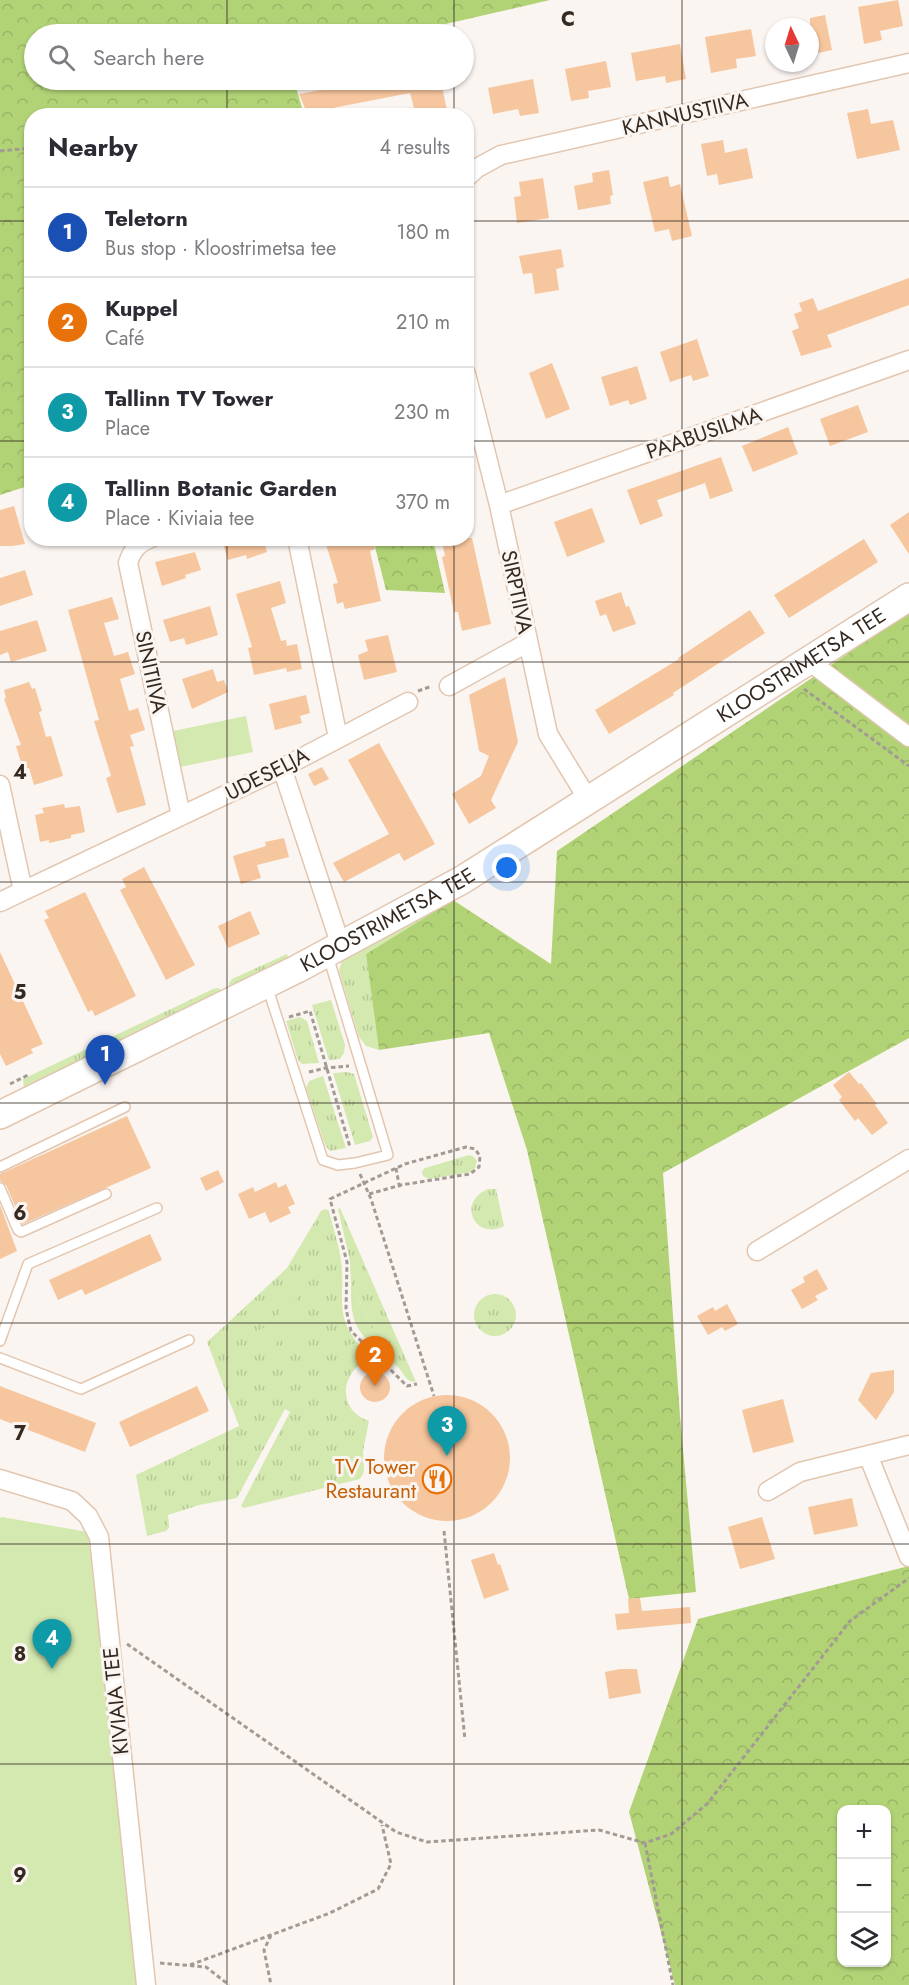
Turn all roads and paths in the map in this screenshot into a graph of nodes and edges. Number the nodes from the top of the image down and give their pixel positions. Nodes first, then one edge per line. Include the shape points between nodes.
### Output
1 (909, 63) edge
2 (24, 149) edge
3 (0, 151) edge
4 (474, 171) edge
5 (909, 360) edge
6 (474, 406) edge
7 (499, 505) junction
8 (138, 546) edge
9 (299, 546) edge
10 (909, 597) edge
11 (527, 643) junction
12 (809, 661) junction
13 (449, 687) joint
14 (803, 688) dead end
15 (408, 702) joint
16 (909, 737) edge
17 (338, 738) junction
18 (909, 766) edge
19 (282, 768) junction
20 (0, 785) edge
21 (589, 801) junction
22 (181, 816) junction
23 (23, 891) junction
24 (0, 902) edge
25 (334, 949) junction
26 (266, 984) junction
27 (276, 1015) junction
28 (352, 1066) dead end
29 (326, 1068) junction
30 (36, 1071) dead end
31 (296, 1076) junction
32 (8, 1085) dead end
33 (125, 1107) dead end
34 (0, 1115) edge
35 (350, 1147) dead end
36 (909, 1159) edge
37 (0, 1167) edge
38 (396, 1168) junction
39 (360, 1174) dead end
40 (365, 1184) junction
41 (0, 1188) edge
42 (400, 1188) junction
43 (106, 1194) dead end
44 (369, 1194) junction
45 (157, 1208) dead end
46 (757, 1251) dead end
47 (189, 1340) dead end
48 (0, 1341) edge
49 (0, 1358) edge
50 (417, 1384) dead end
51 (434, 1396) dead end
52 (909, 1445) edge
53 (868, 1455) junction
54 (0, 1479) edge
55 (768, 1491) dead end
56 (444, 1531) dead end
57 (909, 1557) edge
58 (909, 1578) edge
59 (109, 1630) junction
60 (465, 1740) dead end
61 (382, 1824) junction
62 (645, 1843) junction
63 (271, 1935) junction
64 (143, 1963) junction
65 (190, 1965) junction
66 (146, 1985) edge
67 (229, 1985) edge
68 (271, 1985) edge
69 (673, 1985) edge

1 - 4 street, KANNUSTIIVA via 501,155
2 - 3 path
5 - 7 street, PAABUSILMA
6 - 7 street, SIRPTIIVA
7 - 11 street, SIRPTIIVA
8 - 22 street, SINITIIVA via 128,563
9 - 17 street
10 - 12 main road, KLOOSTRIMETSA TEE
11 - 13 street
11 - 21 street, SIRPTIIVA via 548,734
12 - 16 street
12 - 21 main road, KLOOSTRIMETSA TEE
13 - 15 path via 440,683 411,693
14 - 18 path
15 - 17 street, UDESELJA
17 - 19 street, UDESELJA
19 - 22 street, UDESELJA
19 - 25 street
20 - 23 street
21 - 25 main road, KLOOSTRIMETSA TEE via 462,880
22 - 23 street, UDESELJA
23 - 24 street, UDESELJA
25 - 26 main road, KLOOSTRIMETSA TEE
25 - 31 lane via 388,1155 338,1166 323,1160
26 - 27 lane
26 - 34 main road, KLOOSTRIMETSA TEE
27 - 29 path via 285,1018 310,1011
27 - 31 lane
28 - 29 path
29 - 31 path
29 - 35 path
30 - 32 path
33 - 37 lane
36 - 46 street
38 - 40 path
38 - 42 path
38 - 42 path via 405,1162 466,1148 475,1149 481,1160 470,1174
39 - 40 path
40 - 44 path
40 - 50 path via 330,1199 347,1262 346,1309 351,1331 408,1386
41 - 43 lane via 21,1232
42 - 44 path
44 - 51 path
45 - 48 lane via 28,1264
47 - 49 lane via 81,1389
52 - 53 street
53 - 55 street via 800,1472
53 - 57 street
54 - 59 street, KIVIAIA TEE via 72,1501 88,1516 99,1537
56 - 60 path
58 - 62 path via 850,1621 706,1804 671,1834
59 - 61 path
59 - 64 street, KIVIAIA TEE
61 - 62 path via 427,1842 599,1830
61 - 63 path via 391,1864 378,1889 330,1913
62 - 69 path
63 - 65 path
63 - 68 path via 264,1950
64 - 65 path
64 - 66 street, KIVIAIA TEE
65 - 67 path via 206,1967

